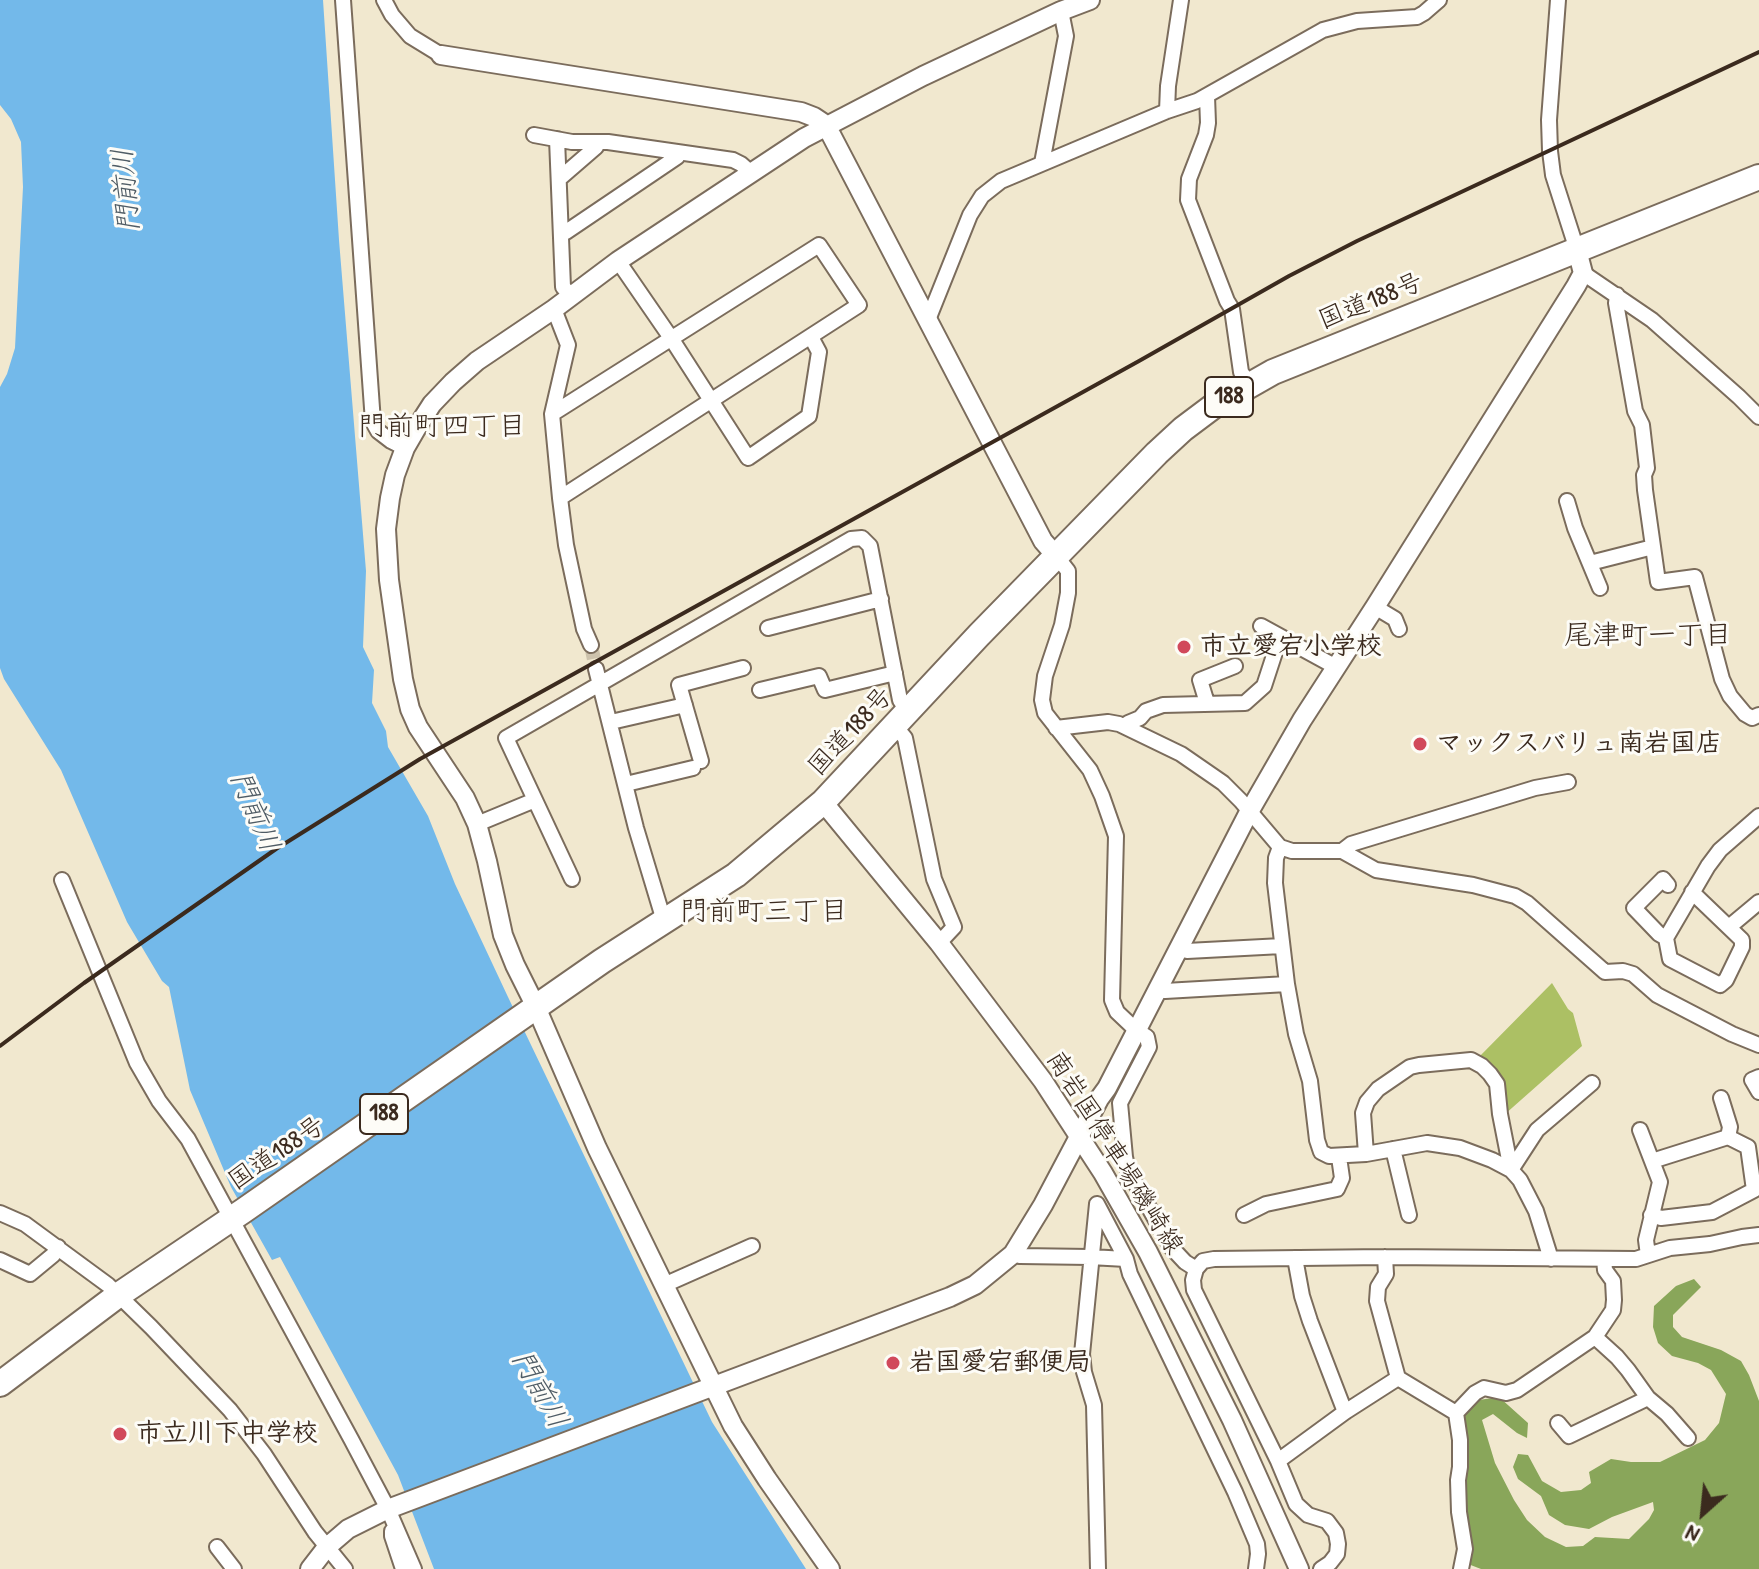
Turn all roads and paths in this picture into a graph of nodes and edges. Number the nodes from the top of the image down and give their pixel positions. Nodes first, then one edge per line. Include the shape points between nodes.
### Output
1 (343, 0) edge
2 (384, 0) edge
3 (1090, 0) edge
4 (1181, 0) edge
5 (1439, 0) edge
6 (1558, 0) edge
7 (1060, 6) edge
8 (441, 55) joint
9 (1207, 96) junction
10 (1167, 111) junction
11 (826, 125) junction
12 (534, 135) dead end
13 (557, 139) junction
14 (596, 142) junction
15 (679, 153) junction
16 (1042, 163) junction
17 (750, 172) junction
18 (1759, 177) edge
19 (559, 179) junction
20 (561, 232) junction
21 (618, 261) junction
22 (1580, 261) junction
23 (1617, 295) junction
24 (571, 296) junction
25 (554, 309) junction
26 (928, 320) junction
27 (811, 337) junction
28 (671, 338) junction
29 (1249, 384) junction
30 (711, 401) junction
31 (1755, 408) edge
32 (552, 414) junction
33 (405, 448) junction
34 (560, 498) junction
35 (1567, 501) dead end
36 (1653, 547) junction
37 (1057, 557) junction
38 (1590, 563) junction
39 (1600, 588) dead end
40 (881, 599) junction
41 (1375, 607) junction
42 (1261, 626) dead end
43 (768, 628) dead end
44 (1399, 629) dead end
45 (1280, 637) junction
46 (591, 645) tunnel mouth
47 (1235, 666) dead end
48 (1336, 667) junction
49 (743, 668) dead end
50 (596, 669) tunnel mouth
51 (895, 673) junction
52 (600, 685) junction
53 (760, 690) dead end
54 (1207, 703) junction
55 (685, 705) junction
56 (1759, 715) edge
57 (901, 719) junction
58 (611, 722) junction
59 (1127, 727) junction
60 (1056, 728) junction
61 (1568, 782) dead end
62 (626, 784) junction
63 (535, 800) junction
64 (823, 802) junction
65 (1249, 812) junction
66 (1759, 816) edge
67 (477, 824) junction
68 (1280, 847) junction
69 (1342, 851) junction
70 (572, 879) dead end
71 (62, 880) dead end
72 (1668, 885) dead end
73 (1692, 892) junction
74 (1759, 902) edge
75 (664, 921) junction
76 (1729, 927) junction
77 (1666, 938) junction
78 (939, 943) junction
79 (1282, 946) junction
80 (1179, 948) junction
81 (1287, 984) junction
82 (1157, 990) junction
83 (530, 1012) junction
84 (1136, 1030) junction
85 (1759, 1045) edge
86 (1759, 1077) edge
87 (1592, 1083) dead end
88 (1759, 1092) edge
89 (1721, 1098) dead end
90 (1640, 1130) dead end
91 (1079, 1137) junction
92 (1728, 1137) junction
93 (1393, 1149) junction
94 (1366, 1154) junction
95 (1339, 1157) junction
96 (1652, 1161) junction
97 (1511, 1170) junction
98 (0, 1213) edge
99 (236, 1215) junction
100 (1244, 1215) dead end
101 (1409, 1215) dead end
102 (1651, 1215) junction
103 (1759, 1235) edge
104 (752, 1246) dead end
105 (58, 1247) junction
106 (1013, 1254) junction
107 (1648, 1255) junction
108 (1090, 1257) junction
109 (1385, 1257) junction
110 (1295, 1258) junction
111 (1126, 1259) junction
112 (1551, 1259) junction
113 (1604, 1259) junction
114 (0, 1260) edge
115 (1196, 1269) junction
116 (664, 1285) junction
117 (117, 1296) junction
118 (1595, 1337) junction
119 (1398, 1378) junction
120 (0, 1384) edge
121 (709, 1387) junction
122 (1648, 1398) junction
123 (1345, 1412) junction
124 (1456, 1413) junction
125 (1558, 1423) dead end
126 (1688, 1438) dead end
127 (1278, 1461) junction
128 (393, 1511) junction
129 (217, 1547) dead end
130 (327, 1547) junction
131 (234, 1569) edge
132 (310, 1569) edge
133 (345, 1569) edge
134 (403, 1569) edge
135 (414, 1569) edge
136 (830, 1569) edge
137 (1098, 1569) edge
138 (1256, 1569) edge
139 (1299, 1569) edge
140 (1321, 1569) edge
141 (1461, 1569) edge

1 - 33 street via 373,422
2 - 8 street via 410,36
3 - 7 street
4 - 10 street
5 - 9 street via 1417,17 1357,21 1323,30
6 - 22 street via 1550,151
7 - 11 street
7 - 16 street via 1066,36
8 - 11 street via 801,112
9 - 10 street
9 - 29 street via 1206,135 1189,179 1188,200 1232,309 1241,372
10 - 16 street
11 - 17 street
11 - 26 street
12 - 13 street
13 - 14 street
13 - 19 street
14 - 15 street
14 - 19 street
15 - 17 street via 733,160
15 - 20 street
16 - 26 street via 982,196
17 - 21 street
18 - 22 highway, 国道188号 / 188
19 - 20 street
20 - 24 street via 563,287
21 - 24 street
21 - 28 street
22 - 23 street
22 - 29 highway, 国道188号 / 188
22 - 41 street via 1576,286
23 - 31 street
23 - 36 street via 1635,411 1642,425
24 - 25 street
25 - 32 street via 568,345
25 - 33 street via 453,382 432,404
26 - 37 street via 1043,541
27 - 28 street via 859,305 819,245
27 - 30 street
27 - 30 street via 819,352 809,416 748,458
28 - 30 street
28 - 32 street
29 - 37 highway, 国道188号 / 188 via 1183,429
30 - 34 street
32 - 34 street
33 - 67 street via 386,529 403,679 418,727
34 - 46 street
35 - 38 street
36 - 38 street
36 - 56 street via 1658,582 1695,577 1722,679 1745,714
37 - 57 highway, 国道188号 / 188
37 - 60 street via 1068,571 1068,593 1042,700
38 - 39 street
40 - 43 street
40 - 51 street
40 - 52 street via 870,546 862,538 851,539
41 - 44 street via 1395,619
41 - 48 street
42 - 45 street
45 - 48 street
45 - 54 street via 1264,686 1245,703
47 - 54 street via 1200,680
48 - 65 street
49 - 55 street via 679,685
50 - 52 street
51 - 53 street via 825,690 819,676
51 - 57 street
52 - 58 street
52 - 63 street via 506,738
54 - 59 street via 1163,705
55 - 58 street
55 - 62 street via 697,764
57 - 64 highway, 国道188号 / 188
57 - 78 street via 934,879 954,927
58 - 62 street
59 - 60 street via 1108,722
59 - 65 street via 1202,767
60 - 84 street via 1090,770 1116,836 1112,1000
61 - 69 street via 1351,844
62 - 75 street
63 - 67 street
63 - 70 street
64 - 75 highway, 国道188号 / 188 via 736,875
64 - 78 street, 南岩国停車場磯崎線
65 - 68 street
65 - 80 street
66 - 73 street via 1720,850
67 - 83 street via 503,935
68 - 69 street
68 - 79 street via 1275,883
69 - 85 street via 1376,870 1515,896 1605,972 1633,974 1657,995
71 - 99 street via 137,1063
72 - 77 street via 1663,879 1634,908
73 - 76 street
73 - 77 street
74 - 76 street
75 - 83 highway, 国道188号 / 188
76 - 77 street via 1742,947 1720,985 1670,959
78 - 91 street, 南岩国停車場磯崎線
79 - 80 street
79 - 81 street
80 - 82 street
81 - 82 street
81 - 95 street via 1310,1081 1317,1140 1321,1152
82 - 84 street
83 - 99 highway, 国道188号 / 188
83 - 116 street via 541,1024
84 - 91 street
84 - 115 street via 1147,1037 1149,1047 1120,1103 1128,1170 1171,1247
86 - 88 street via 1752,1080
87 - 97 street via 1537,1130
89 - 92 street
90 - 96 street
91 - 106 street
91 - 139 street, 南岩国停車場磯崎線 via 1148,1252
92 - 96 street
92 - 102 street via 1748,1147 1754,1190 1712,1212
93 - 94 street
93 - 97 street via 1427,1143 1460,1148
93 - 101 street
94 - 95 street
94 - 97 street via 1363,1113 1378,1089 1410,1067 1471,1060 1497,1084
95 - 100 street via 1342,1178 1337,1189 1266,1204
96 - 102 street via 1660,1182
97 - 112 street via 1536,1211
98 - 105 street
99 - 117 highway, 国道188号 / 188
99 - 128 street
102 - 107 street
103 - 107 street
104 - 116 street
105 - 114 street via 30,1274
105 - 117 street
106 - 108 street
106 - 121 street via 975,1285 950,1297
107 - 113 street
108 - 111 street
108 - 111 street via 1097,1204
108 - 137 street via 1082,1354 1094,1405
109 - 110 street
109 - 112 street
109 - 119 street via 1386,1274 1377,1301
110 - 115 street via 1214,1259
110 - 123 street via 1310,1321
111 - 138 street via 1241,1505 1257,1544
112 - 113 street
113 - 118 street via 1613,1281 1613,1310
115 - 127 street via 1194,1290
116 - 121 street
117 - 120 highway, 国道188号 / 188
117 - 130 street via 230,1410
118 - 122 street
118 - 124 street via 1517,1390 1484,1388
119 - 123 street
119 - 124 street
121 - 128 street
121 - 136 street
122 - 125 street via 1569,1436
122 - 126 street
123 - 127 street
124 - 141 street via 1465,1549
127 - 140 street via 1296,1504 1327,1521 1336,1533 1337,1554
128 - 130 street via 348,1529
128 - 134 street via 392,1536
128 - 135 street
129 - 131 street
130 - 132 street
130 - 133 street

